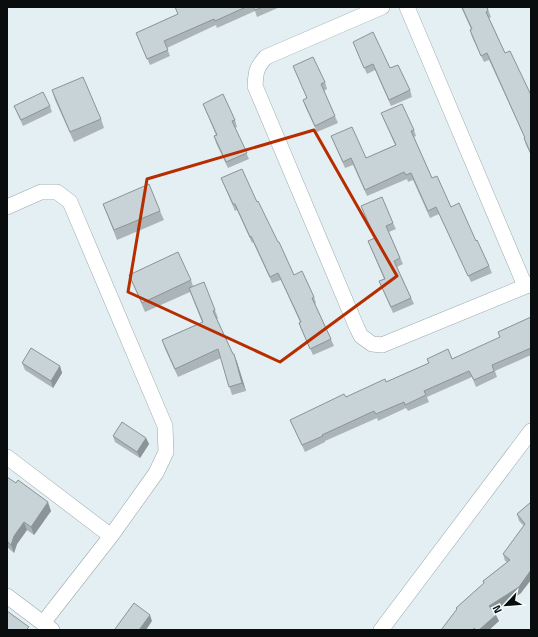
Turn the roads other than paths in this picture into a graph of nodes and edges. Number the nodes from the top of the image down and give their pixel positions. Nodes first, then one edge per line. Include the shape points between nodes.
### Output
1 (382, 7) edge
2 (407, 7) edge
3 (7, 207) edge
4 (528, 285) edge
5 (531, 431) edge
6 (7, 457) edge
7 (111, 536) junction
8 (7, 596) edge
9 (47, 627) edge
10 (381, 630) edge

1 - 4 street via 266,57 258,66 255,75 255,86 361,336 372,344 382,345
2 - 4 street
3 - 7 street via 41,192 57,192 70,202 165,426 166,452 156,473
5 - 10 street
6 - 7 street
7 - 9 street
8 - 9 street

